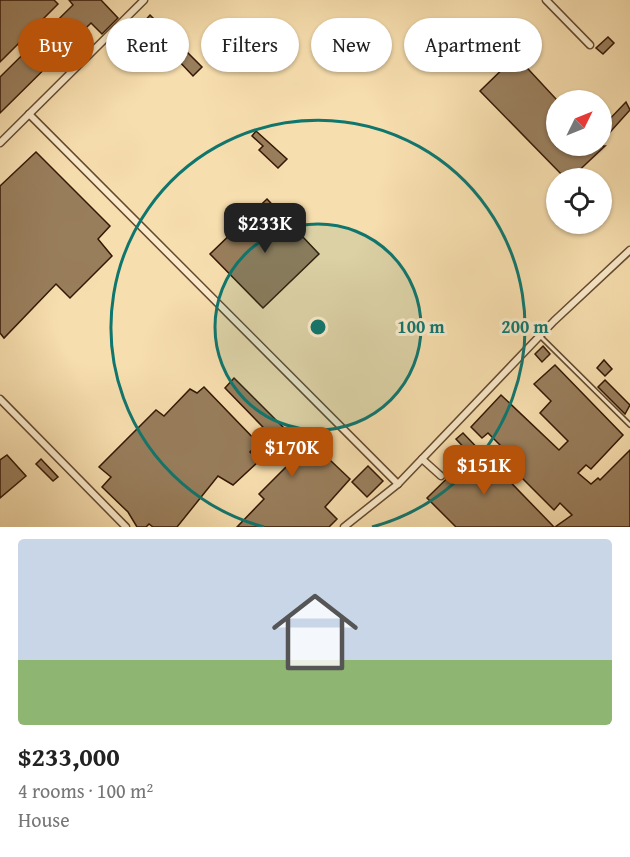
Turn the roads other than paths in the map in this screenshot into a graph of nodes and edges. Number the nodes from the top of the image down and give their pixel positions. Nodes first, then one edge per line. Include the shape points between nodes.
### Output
1 (144, 0) edge
2 (546, 0) edge
3 (590, 45) dead end
4 (29, 114) junction
5 (0, 142) edge
6 (630, 250) edge
7 (540, 335) junction
8 (0, 399) edge
9 (630, 425) edge
10 (422, 459) junction
11 (441, 476) dead end
12 (398, 484) junction
13 (126, 527) edge
14 (344, 527) edge

1 - 4 street
2 - 3 street
4 - 5 street
4 - 12 street
6 - 7 street
7 - 9 lane
7 - 10 street
8 - 13 street
10 - 11 street
10 - 12 street
12 - 14 street

